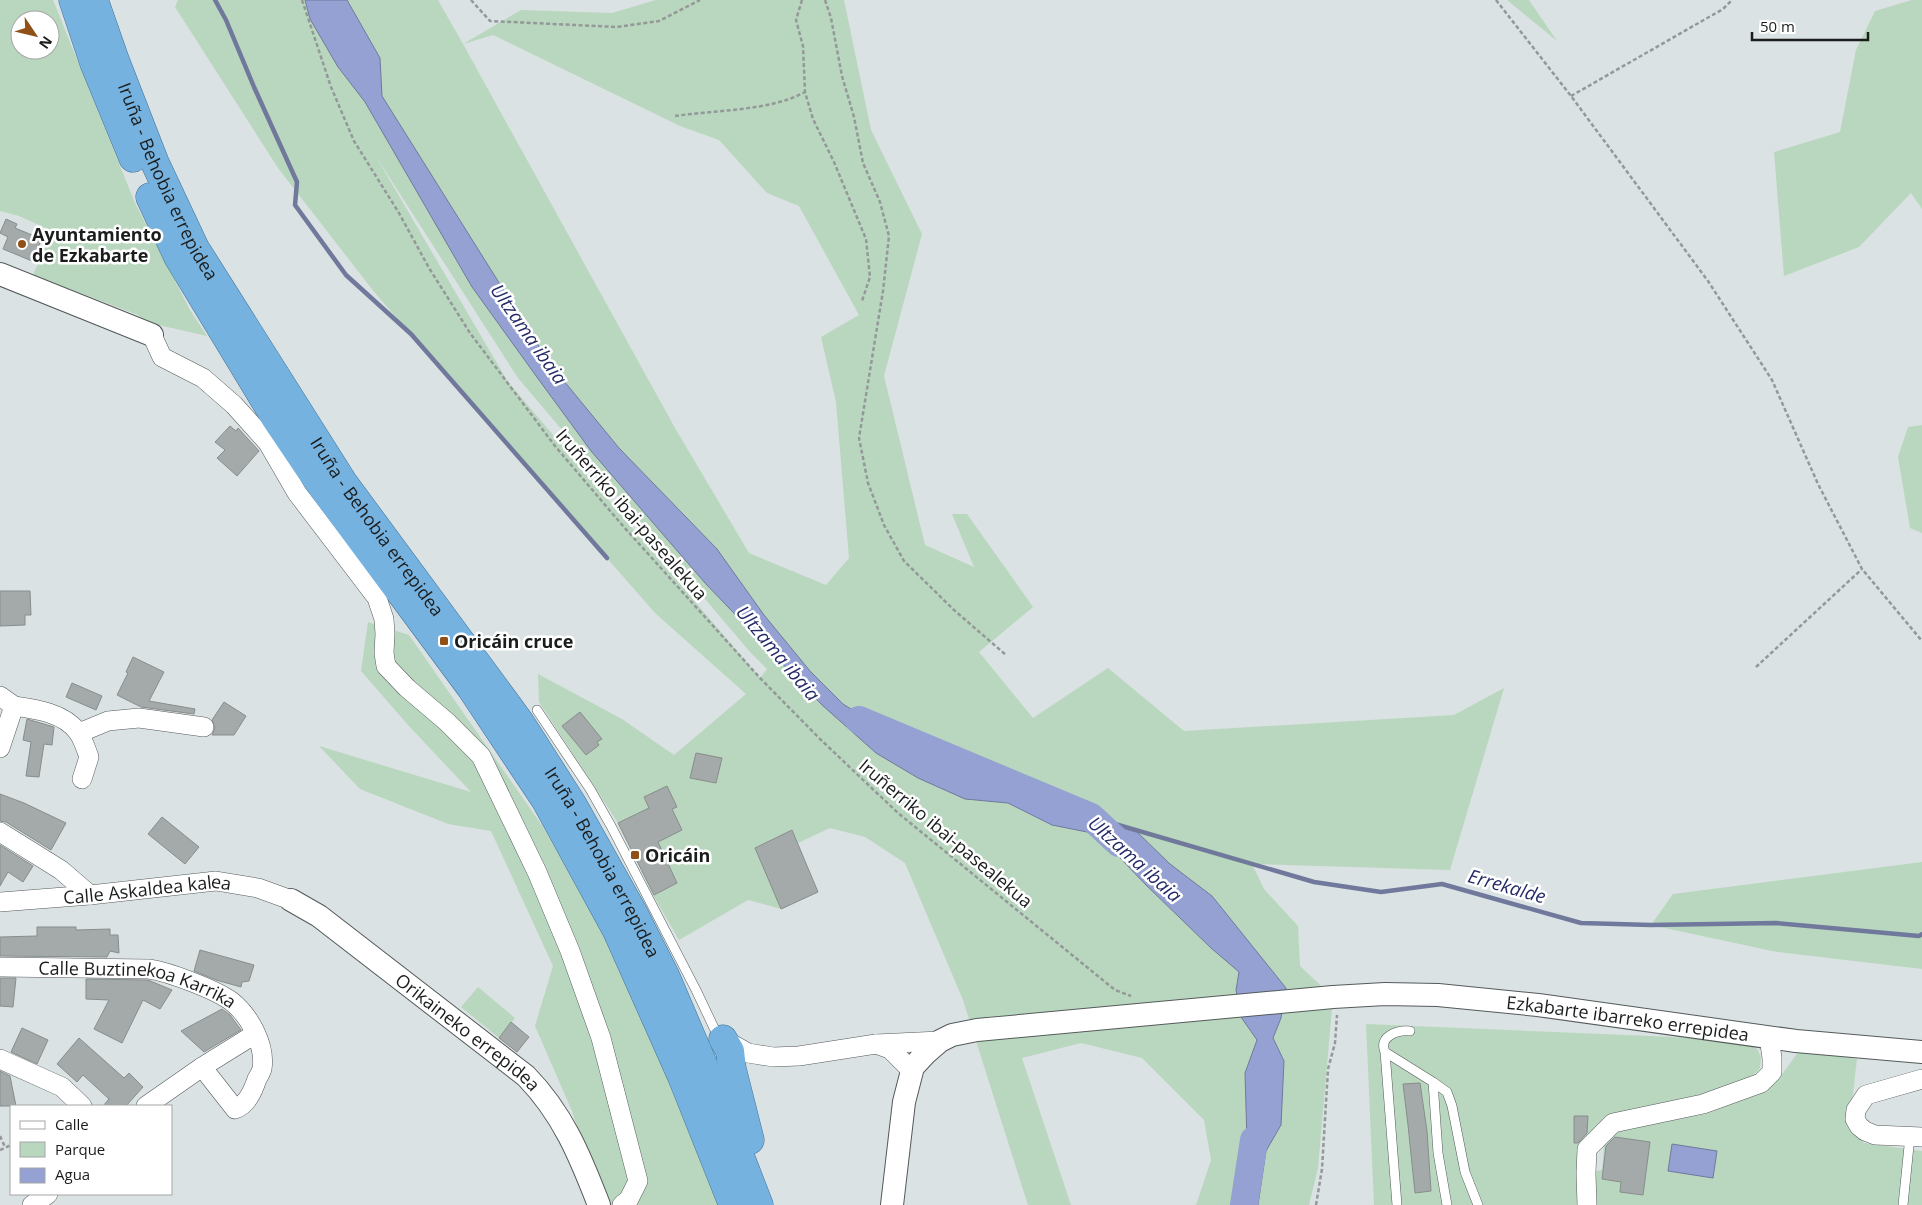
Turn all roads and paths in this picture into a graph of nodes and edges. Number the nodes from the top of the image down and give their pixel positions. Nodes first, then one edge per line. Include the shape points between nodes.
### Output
1 (73, 0) edge
2 (94, 0) edge
3 (302, 0) edge
4 (471, 0) edge
5 (700, 0) edge
6 (802, 0) edge
7 (825, 0) edge
8 (1496, 0) edge
9 (1732, 0) edge
10 (805, 92) junction
11 (1570, 96) junction
12 (675, 116) dead end
13 (0, 274) edge
14 (862, 301) dead end
15 (152, 335) joint
16 (1862, 569) junction
17 (1922, 641) edge
18 (1006, 655) dead end
19 (1756, 667) dead end
20 (7, 701) edge
21 (537, 710) dead end
22 (204, 727) dead end
23 (79, 733) junction
24 (0, 748) edge
25 (82, 779) dead end
26 (0, 832) edge
27 (90, 895) junction
28 (291, 900) joint
29 (0, 902) edge
30 (0, 967) edge
31 (1333, 997) junction
32 (1137, 998) dead end
33 (1410, 1031) dead end
34 (256, 1034) junction
35 (1769, 1037) junction
36 (723, 1039) junction
37 (940, 1041) junction
38 (1796, 1041) junction
39 (876, 1044) junction
40 (1385, 1052) junction
41 (1922, 1052) edge
42 (0, 1059) edge
43 (202, 1067) junction
44 (912, 1071) junction
45 (1772, 1072) junction
46 (1922, 1079) edge
47 (1433, 1082) junction
48 (81, 1105) edge
49 (147, 1105) edge
50 (0, 1136) edge
51 (1916, 1137) edge
52 (10, 1145) edge
53 (5, 1147) junction
54 (0, 1150) edge
55 (47, 1195) edge
56 (749, 1201) edge
57 (32, 1205) edge
58 (599, 1205) edge
59 (622, 1205) edge
60 (892, 1205) edge
61 (1316, 1205) edge
62 (1397, 1205) edge
63 (1447, 1205) edge
64 (1478, 1205) edge
65 (1587, 1205) edge
66 (1903, 1205) edge

1 - 56 highway, Iruña - Behobia errepidea via 130,151 178,257 286,435 470,688 546,801 617,931 682,1077
2 - 56 highway, Iruña - Behobia errepidea via 155,163 195,248 343,482 520,722 573,805 628,904 664,975 714,1089
3 - 32 path, Iruñerriko ibai-pasealekua via 331,87 354,141 470,333 555,446 629,534 760,678 898,813 1115,990
4 - 5 path via 490,21 617,27 659,20
6 - 10 path via 796,20 803,46
7 - 18 path via 863,163 880,202 888,236 859,438 868,483 884,525 904,561 961,617
8 - 11 path
9 - 11 path via 1723,9
10 - 12 path via 792,99 766,104
10 - 14 path via 813,119 866,239 870,277
11 - 16 path via 1708,281 1772,380 1818,484
13 - 15 street
15 - 59 street via 162,357 203,378 234,405 268,443 297,493 376,598 384,619 386,666 481,756 570,951 601,1038 638,1181
16 - 17 path
16 - 19 path
20 - 23 street via 68,721
20 - 24 street
21 - 36 lane via 611,826 710,1020
22 - 23 street via 139,718 108,721
23 - 25 street via 90,757
26 - 27 street via 61,870
27 - 28 street, Calle Askaldea kalea via 216,882 258,888
27 - 29 street, Calle Askaldea kalea
28 - 58 street, Orikaineko errepidea via 319,916 526,1076 544,1095 566,1128
30 - 34 street, Calle Buztinekoa Karrika via 163,971 229,1000 242,1010
31 - 35 street, Ezkabarte ibarreko errepidea via 1438,995 1538,1005
31 - 37 street, Ezkabarte ibarreko errepidea via 977,1030
31 - 61 path via 1337,1016 1335,1043 1328,1069 1322,1169
33 - 40 lane via 1402,1030 1387,1038 1383,1048
34 - 43 street, Calle Buztinekoa Karrika
34 - 43 street, Calle Buztinekoa Karrika via 262,1068 243,1106 235,1109
35 - 38 street, Ezkabarte ibarreko errepidea
35 - 45 street
36 - 39 street via 748,1053 772,1058
36 - 56 highway via 730,1051 761,1175
37 - 39 street
37 - 44 street via 924,1054
38 - 41 street, Ezkabarte ibarreko errepidea
38 - 45 street
39 - 44 street via 890,1049
40 - 47 lane
40 - 62 lane
42 - 48 street via 62,1087
43 - 49 street, Calle Buztinekoa Karrika
44 - 60 street via 904,1102
45 - 65 street via 1761,1083 1703,1104 1612,1123 1587,1149
46 - 51 street via 1866,1095 1856,1110 1855,1119 1865,1131 1875,1135
47 - 63 lane via 1438,1153
47 - 64 lane via 1447,1092 1465,1172
50 - 53 path
51 - 66 lane
52 - 53 path
53 - 54 path
55 - 57 street

